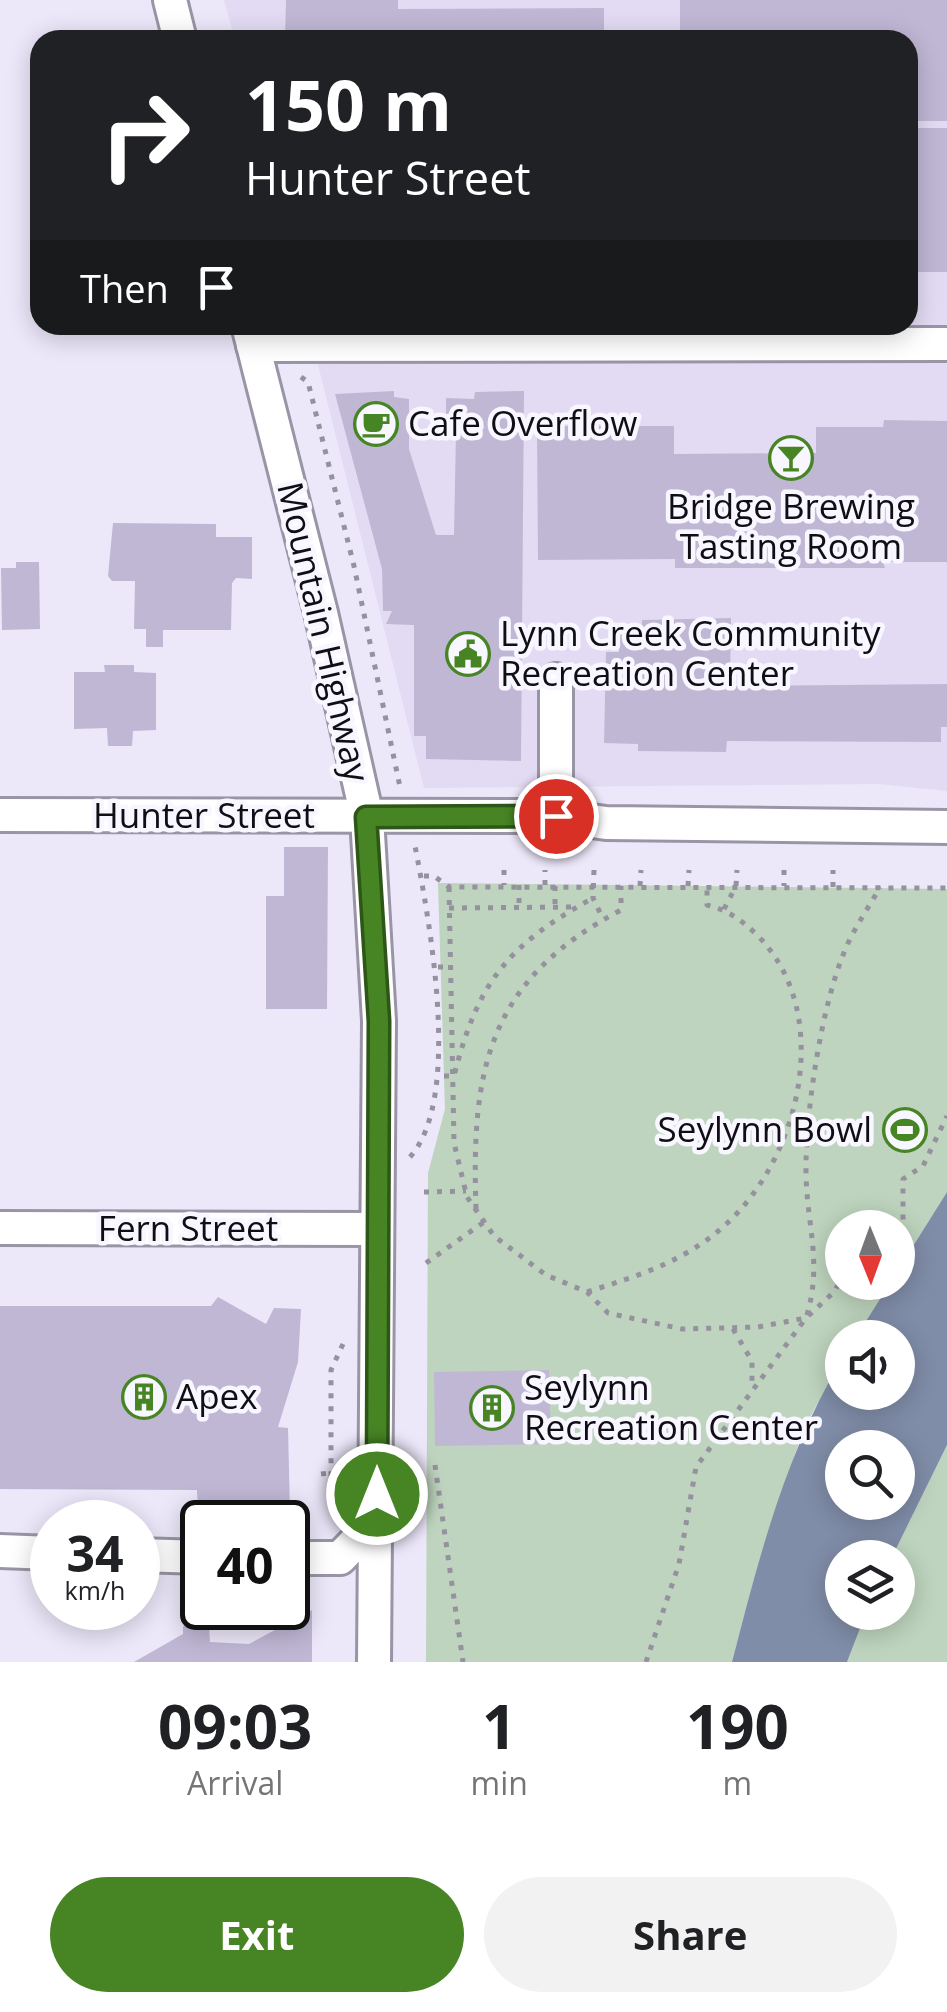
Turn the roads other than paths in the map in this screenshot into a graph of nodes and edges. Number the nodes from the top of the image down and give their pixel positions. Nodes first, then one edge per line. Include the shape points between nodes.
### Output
1 (170, 0) edge
2 (178, 30) edge
3 (250, 335) edge
4 (947, 344) edge
5 (556, 680) dead end
6 (0, 816) edge
7 (556, 816) junction
8 (366, 817) junction
9 (947, 827) edge
10 (0, 1228) edge
11 (377, 1229) junction
12 (377, 1520) junction
13 (0, 1551) edge
14 (30, 1552) edge
15 (310, 1558) edge
16 (340, 1558) junction
17 (376, 1597) junction
18 (374, 1662) edge

1 - 2 street
3 - 4 street
3 - 8 street, Mountain Highway
5 - 7 street
6 - 8 street, Hunter Street
7 - 8 street, Hunter Street
7 - 9 street, Hunter Street via 606,823
8 - 11 street, Mountain Highway via 379,1021
10 - 11 street, Fern Street
11 - 12 street, Mountain Highway
12 - 16 street
12 - 17 street, Mountain Highway
13 - 14 street
15 - 16 street
16 - 17 street
17 - 18 street, Mountain Highway

